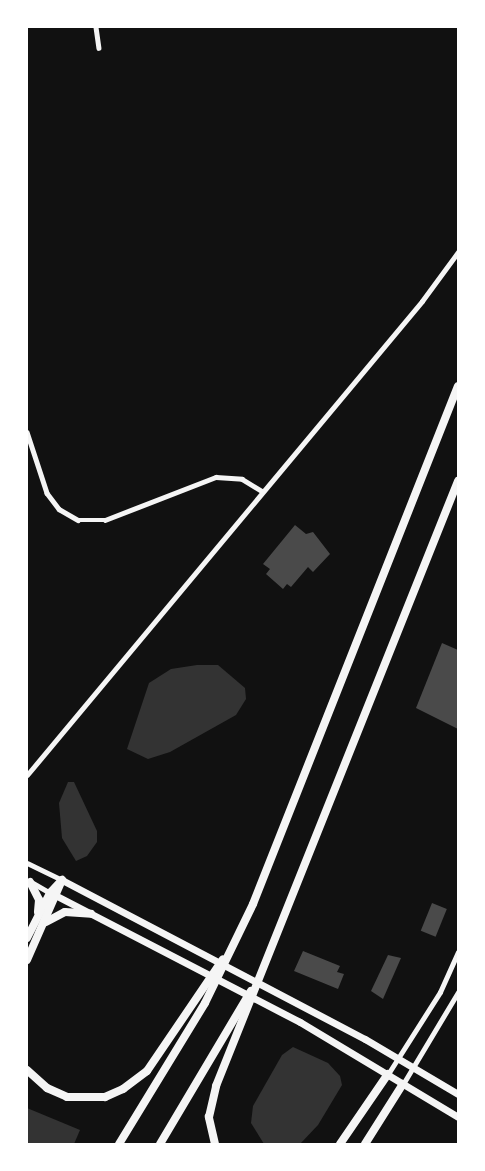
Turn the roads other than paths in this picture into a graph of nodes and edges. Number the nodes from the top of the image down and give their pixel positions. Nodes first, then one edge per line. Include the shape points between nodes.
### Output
1 (96, 27) edge
2 (99, 48) dead end
3 (458, 252) edge
4 (458, 386) edge
5 (27, 432) edge
6 (458, 481) edge
7 (262, 491) junction
8 (27, 775) edge
9 (27, 863) edge
10 (62, 880) junction
11 (28, 881) edge
12 (54, 894) junction
13 (91, 914) junction
14 (40, 922) junction
15 (27, 938) edge
16 (235, 940) junction
17 (458, 952) edge
18 (27, 960) edge
19 (458, 992) edge
20 (239, 1022) junction
21 (399, 1058) junction
22 (413, 1067) junction
23 (27, 1070) edge
24 (388, 1074) junction
25 (403, 1084) junction
26 (458, 1094) edge
27 (458, 1117) edge
28 (119, 1144) edge
29 (160, 1144) edge
30 (215, 1144) edge
31 (340, 1144) edge
32 (365, 1144) edge

1 - 2 street
3 - 7 street via 422,301
4 - 16 highway
5 - 7 street via 52,501 78,520 105,520 216,477 242,479
6 - 20 highway
7 - 8 street
9 - 10 street
10 - 12 highway
10 - 21 main road
11 - 12 street
11 - 14 highway via 39,900
12 - 13 main road
12 - 14 highway
13 - 14 highway via 60,914
13 - 24 main road via 300,1022
14 - 15 highway
14 - 18 highway
16 - 23 highway via 147,1071 123,1089 105,1096 67,1097 47,1088
16 - 28 highway via 205,1004
17 - 21 street via 440,992
19 - 22 street
20 - 29 highway
20 - 30 highway via 210,1106
21 - 22 main road
21 - 24 street
22 - 25 street
22 - 26 main road
24 - 25 main road
24 - 31 highway
25 - 27 main road
25 - 32 highway

